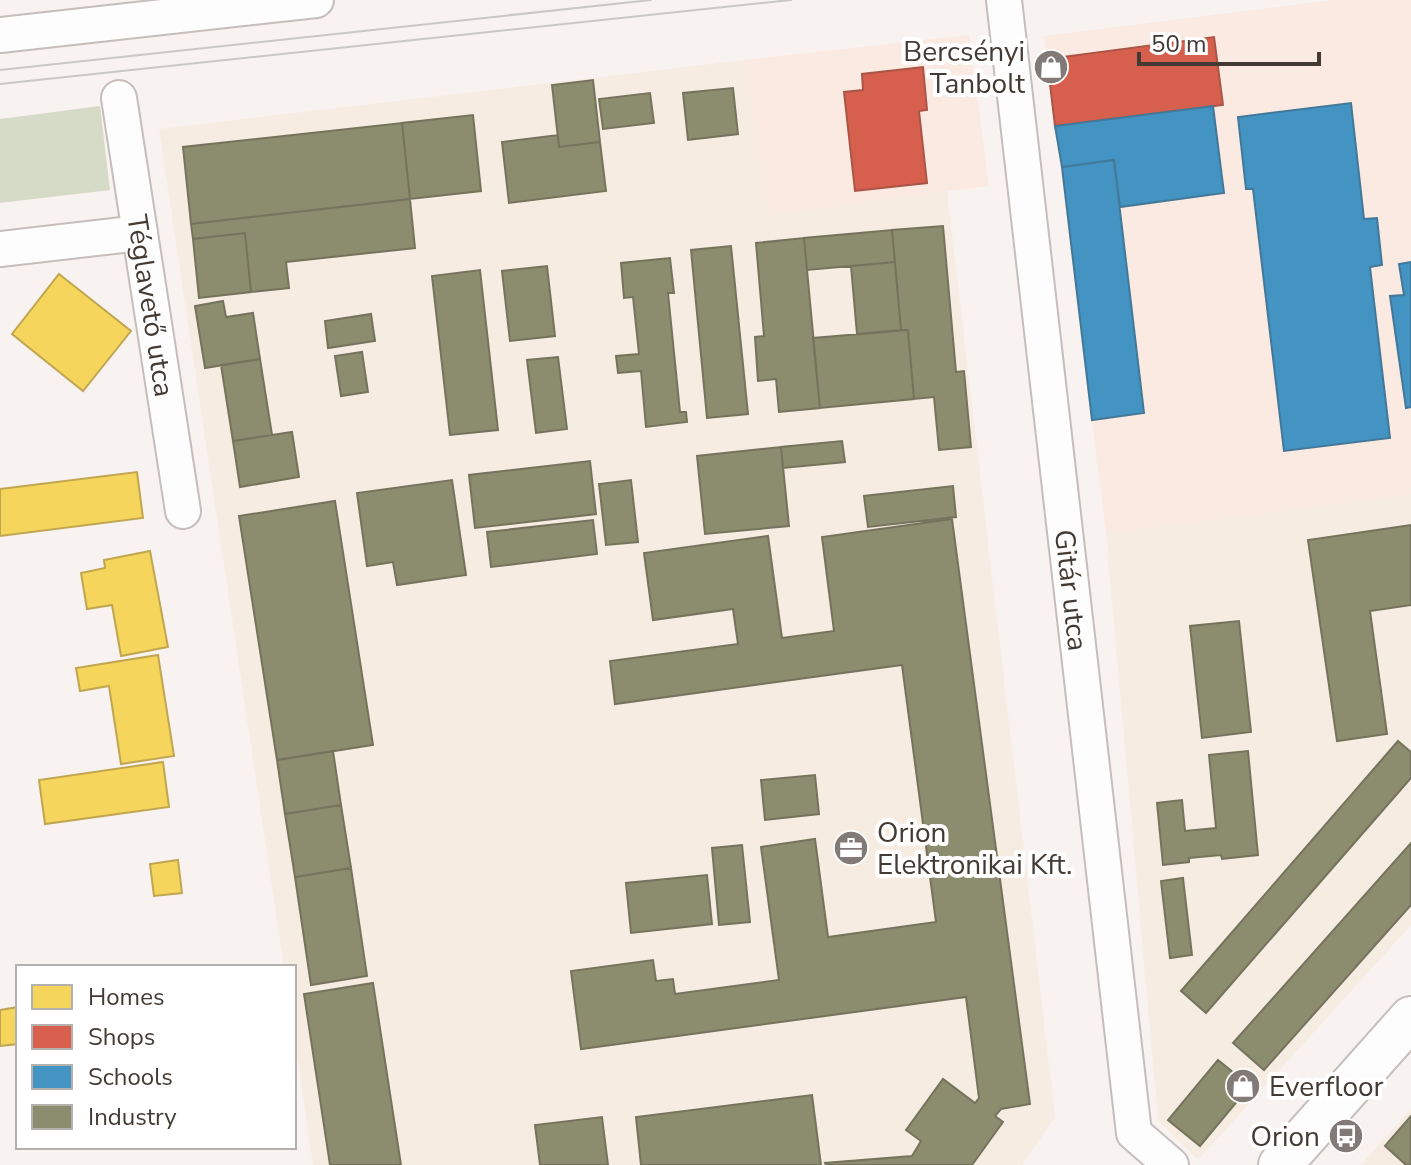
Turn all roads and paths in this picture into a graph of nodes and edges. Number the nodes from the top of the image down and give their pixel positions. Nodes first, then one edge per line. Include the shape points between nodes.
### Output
1 (316, 0) edge
2 (1004, 0) edge
3 (107, 12) edge
4 (0, 35) edge
5 (119, 98) dead end
6 (140, 233) junction
7 (0, 249) edge
8 (183, 511) dead end
9 (1411, 1018) edge
10 (1171, 1165) edge
11 (1280, 1165) edge

1 - 3 street
2 - 10 street, Gitár utca via 1134,1133
3 - 4 street
5 - 6 street, Téglavető utca
6 - 7 street
6 - 8 street, Téglavető utca
9 - 11 main road

